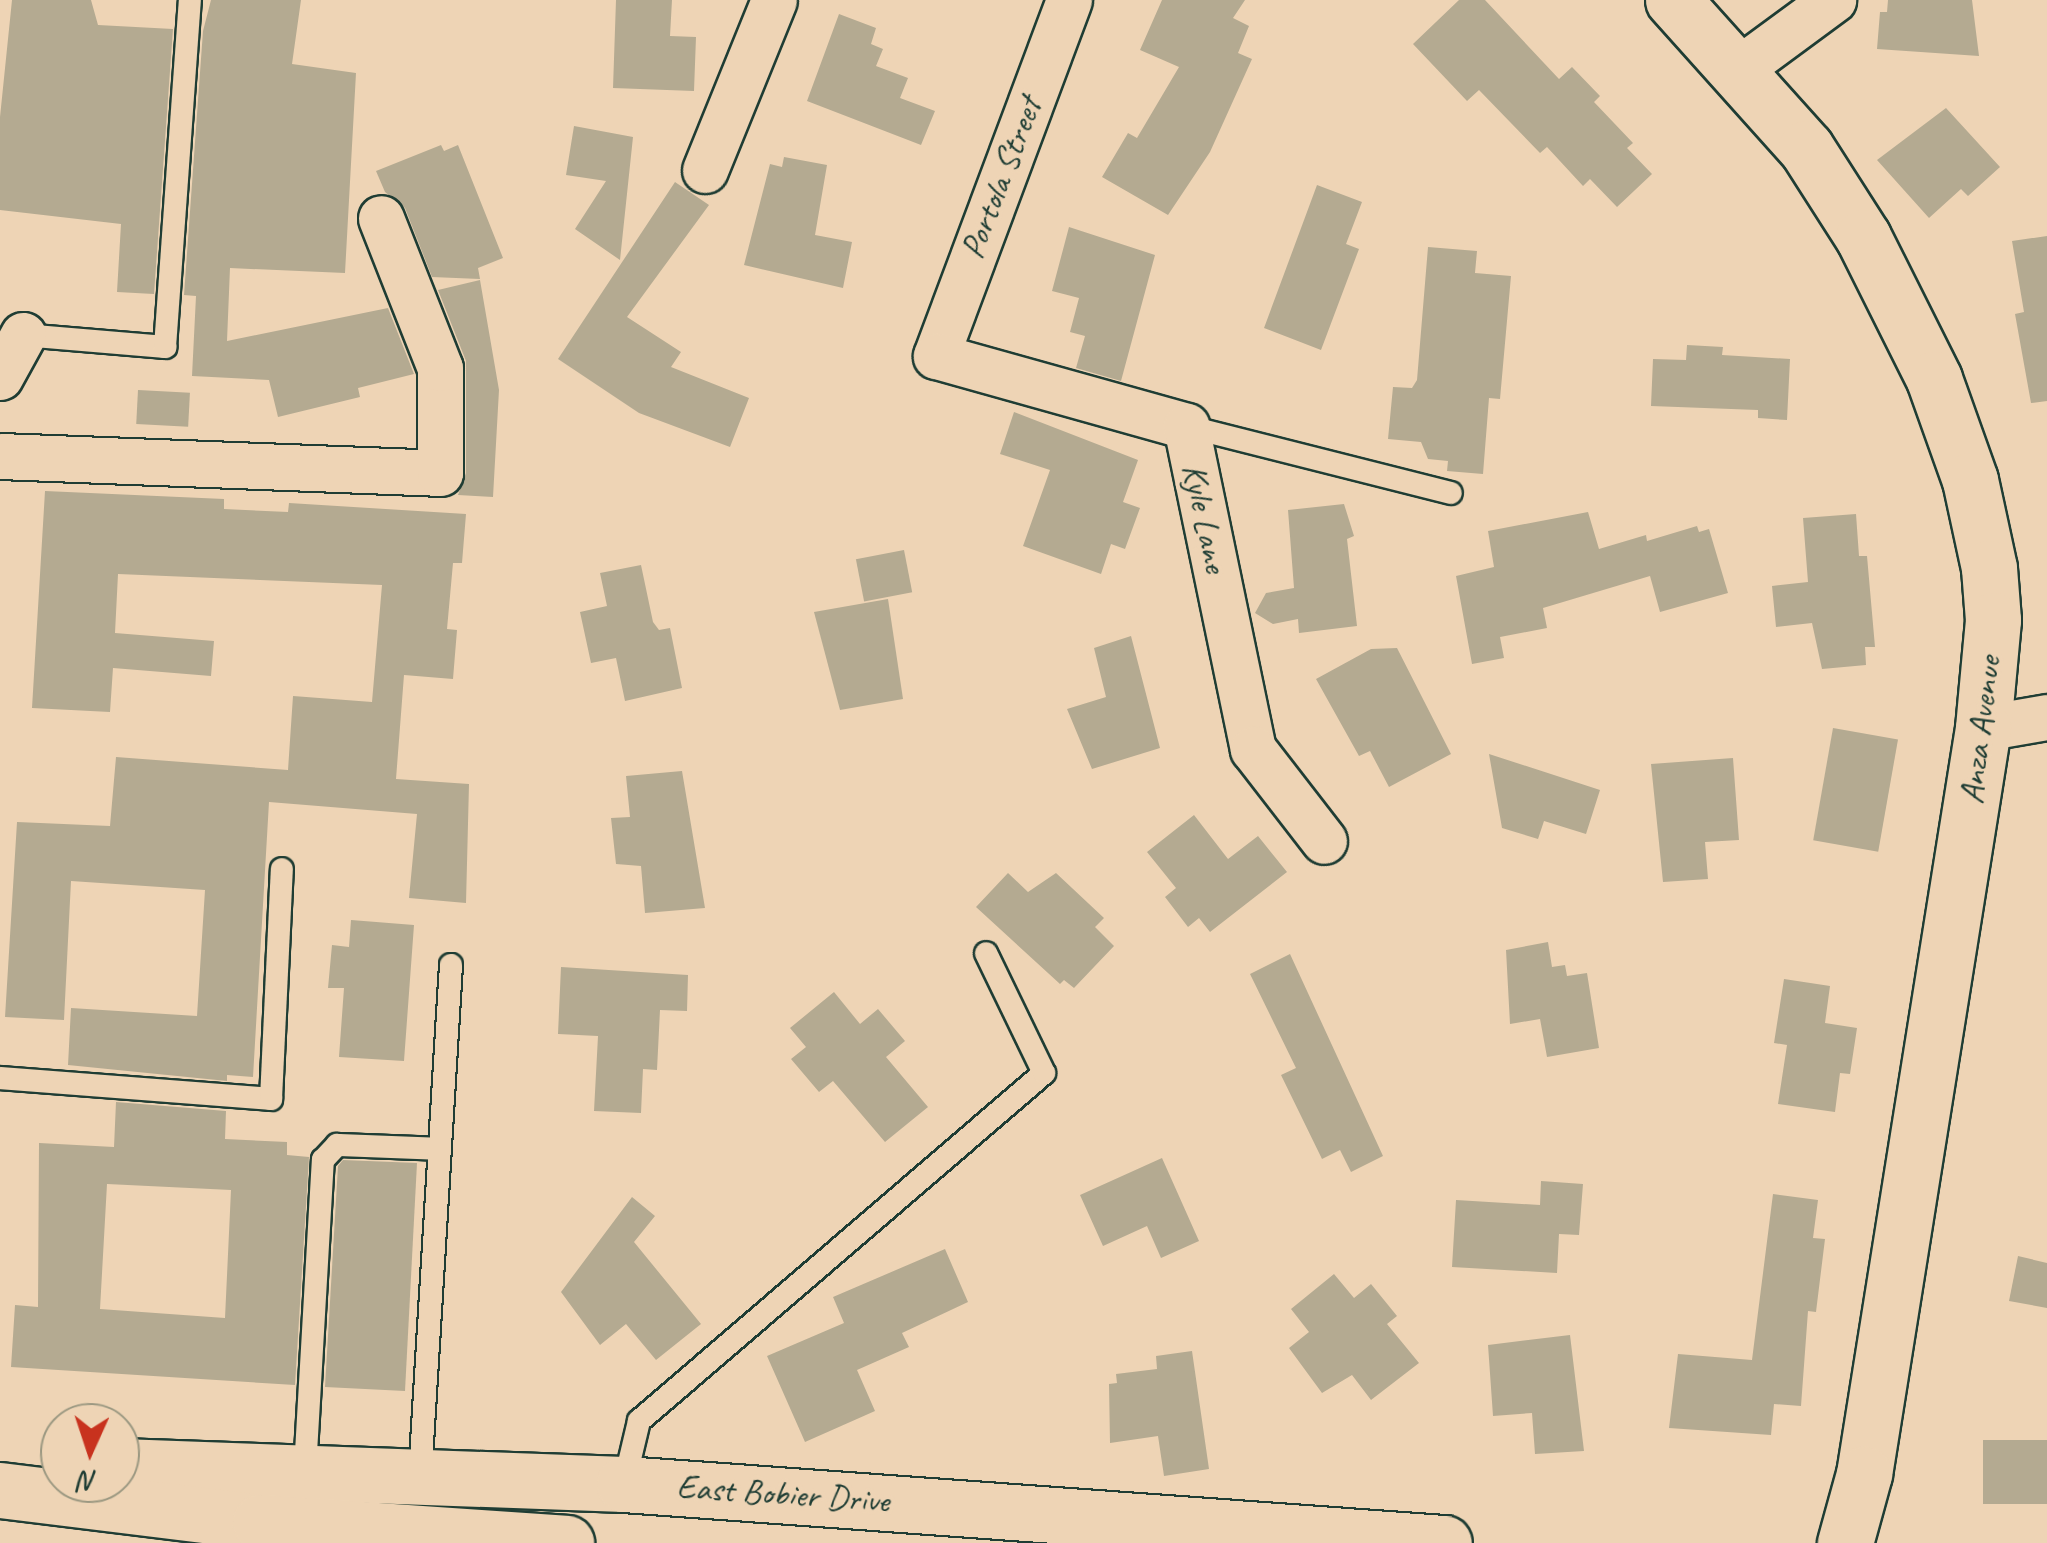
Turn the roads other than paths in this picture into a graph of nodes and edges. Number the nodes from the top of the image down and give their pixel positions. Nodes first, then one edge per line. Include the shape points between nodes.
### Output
1 (190, 0) edge
2 (774, 0) edge
3 (1068, 0) edge
4 (1673, 0) edge
5 (1833, 0) edge
6 (1739, 69) junction
7 (705, 170) dead end
8 (382, 218) dead end
9 (23, 335) joint
10 (936, 356) joint
11 (0, 377) edge
12 (1186, 426) junction
13 (0, 456) edge
14 (1450, 494) dead end
15 (2047, 717) edge
16 (1983, 728) junction
17 (1324, 841) dead end
18 (282, 870) dead end
19 (986, 953) dead end
20 (451, 965) dead end
21 (0, 1078) edge
22 (439, 1149) junction
23 (140, 1466) edge
24 (40, 1468) edge
25 (0, 1469) edge
26 (305, 1470) junction
27 (420, 1476) junction
28 (624, 1484) junction
29 (0, 1490) edge
30 (392, 1536) edge
31 (566, 1543) edge
32 (1444, 1543) edge
33 (1845, 1543) edge

1 - 9 lane via 165,347
2 - 7 street
3 - 10 street, Portola Street
4 - 6 main road, Anza Avenue
5 - 6 street
6 - 16 main road, Anza Avenue via 1806,148 1863,237 1934,379 1970,480 1989,568
8 - 13 street via 440,368 440,473
9 - 11 street
10 - 12 street, Kyle Lane
12 - 14 lane
12 - 17 street, Kyle Lane via 1253,749
15 - 16 street
16 - 33 main road, Anza Avenue via 1864,1474
18 - 21 lane via 271,1099
19 - 28 lane via 1044,1072 639,1422
20 - 22 lane
22 - 26 lane via 336,1146 323,1160
22 - 27 lane
23 - 26 main road, East Bobier Drive
24 - 25 main road
26 - 27 main road, East Bobier Drive
27 - 28 main road, East Bobier Drive
28 - 32 main road, East Bobier Drive
29 - 30 main road
30 - 31 main road

